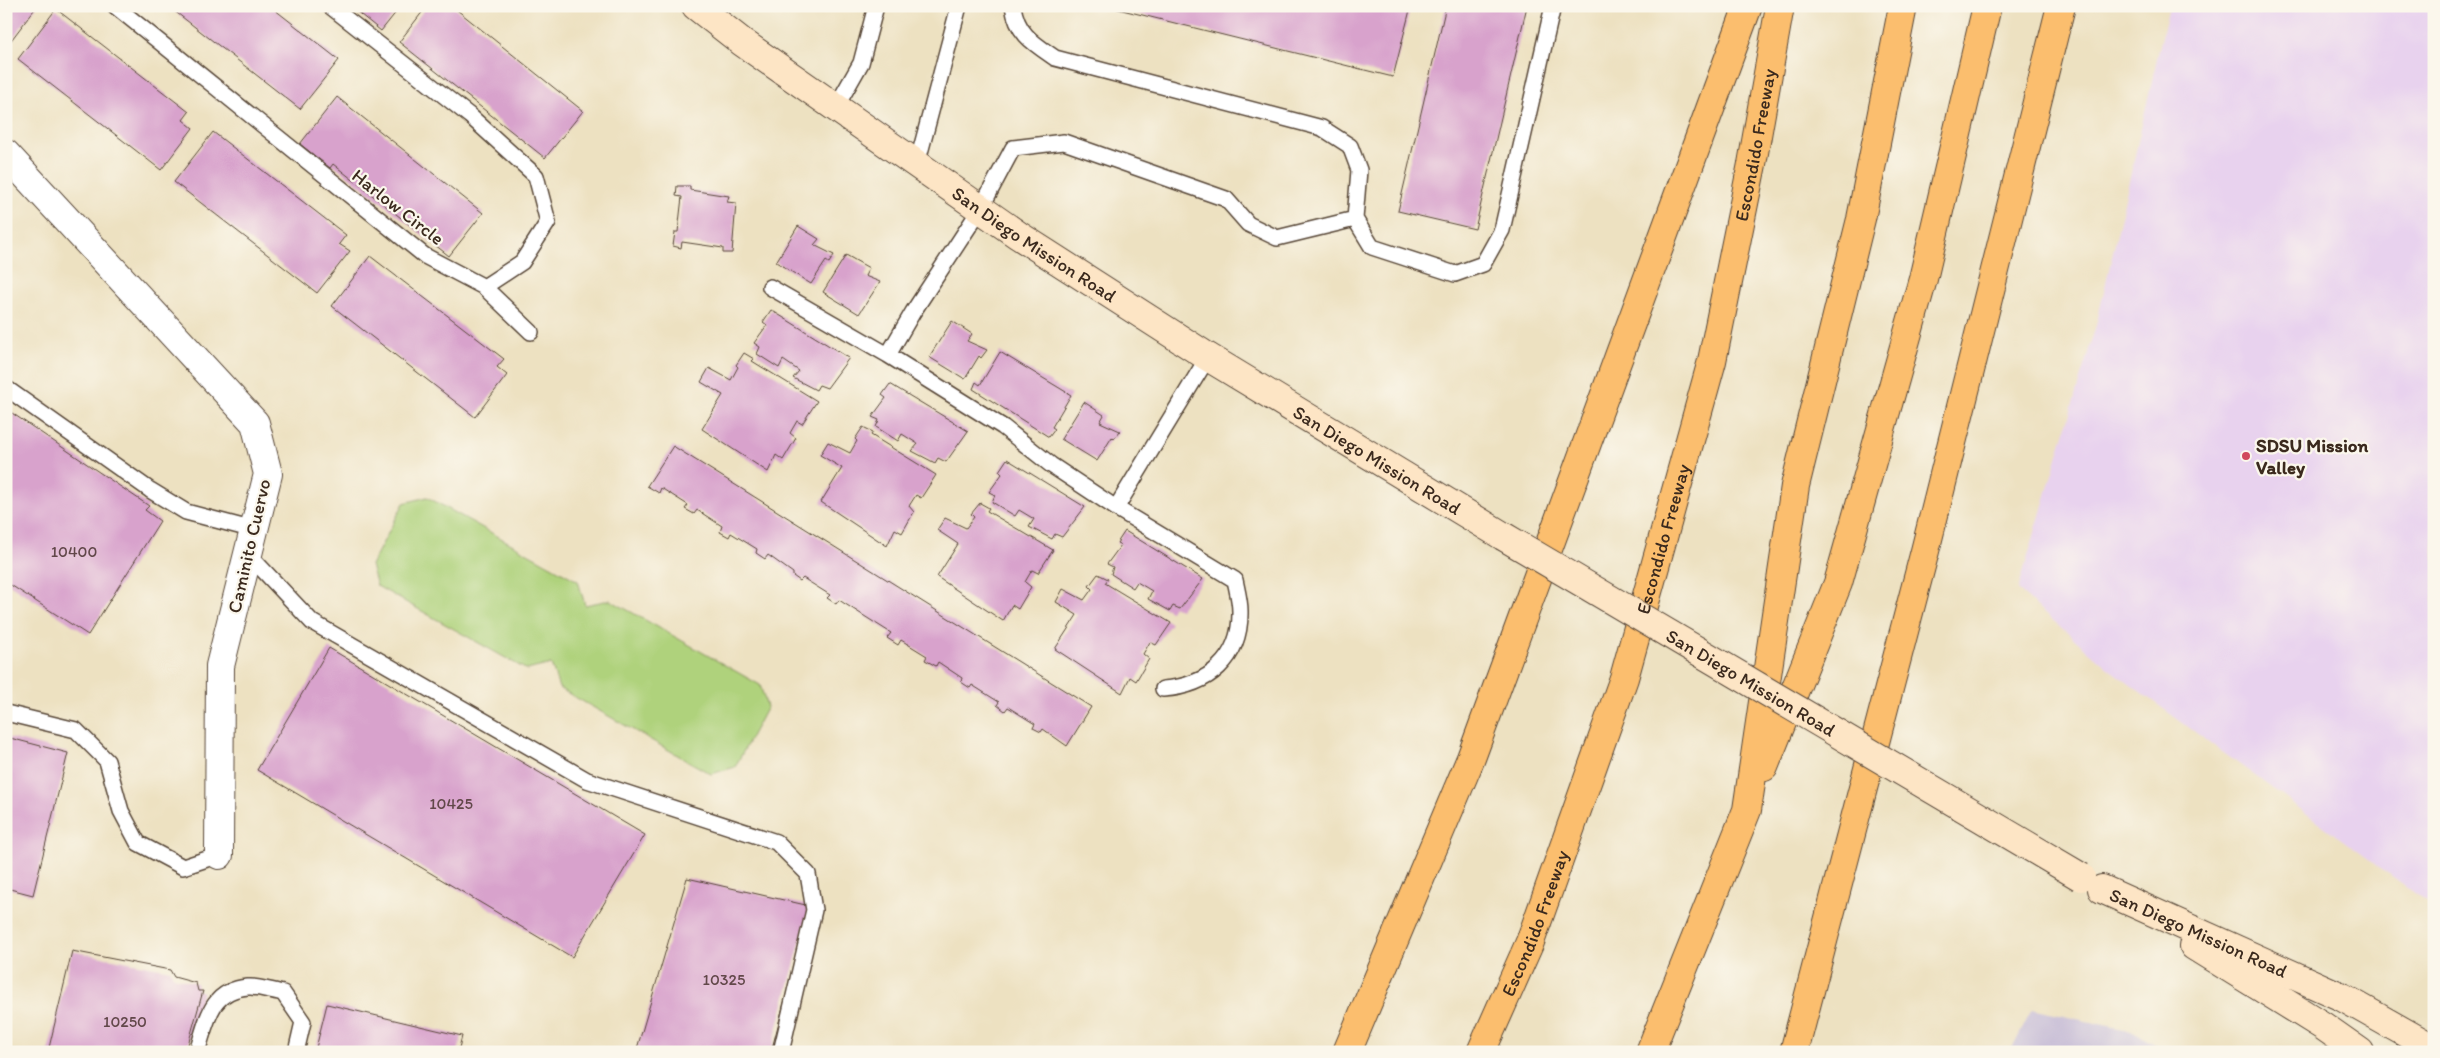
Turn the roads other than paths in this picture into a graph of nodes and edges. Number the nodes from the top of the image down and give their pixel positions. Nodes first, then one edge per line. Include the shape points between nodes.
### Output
1 (115, 6) edge
2 (330, 6) edge
3 (696, 6) edge
4 (876, 6) edge
5 (959, 6) edge
6 (1013, 6) edge
7 (1553, 6) edge
8 (1748, 6) edge
9 (1780, 6) edge
10 (1903, 6) edge
11 (1988, 6) edge
12 (2061, 6) edge
13 (836, 107) junction
14 (6, 154) edge
15 (917, 164) junction
16 (981, 208) junction
17 (1355, 219) junction
18 (484, 287) junction
19 (770, 287) dead end
20 (531, 332) dead end
21 (888, 355) junction
22 (1208, 356) junction
23 (6, 388) edge
24 (1116, 508) junction
25 (251, 542) junction
26 (1163, 688) dead end
27 (6, 713) edge
28 (1747, 810) junction
29 (220, 855) joint
30 (2081, 877) dead end
31 (2434, 1049) edge
32 (197, 1052) edge
33 (296, 1052) edge
34 (780, 1052) edge
35 (1347, 1052) edge
36 (1481, 1052) edge
37 (1650, 1052) edge
38 (1794, 1052) edge
39 (2360, 1052) edge

1 - 18 lane, Harlow Circle via 425,256
2 - 18 lane via 470,116 536,176 548,222 522,262
3 - 13 main road, San Diego Mission Road
4 - 13 lane via 861,63
5 - 15 lane
6 - 17 lane via 1014,15 1027,39 1055,58 1322,128 1350,146 1359,170
7 - 17 lane via 1502,230 1483,264 1455,274 1372,247
8 - 35 highway via 1471,758
9 - 36 highway, Escondido Freeway via 1712,361 1624,678 1530,942
10 - 28 highway via 1862,219 1795,486
11 - 28 highway via 1923,279 1838,583
12 - 38 highway via 1925,551
13 - 15 main road, San Diego Mission Road
14 - 25 street, Caminito Cuervo via 256,423 268,474
15 - 16 main road, San Diego Mission Road
16 - 17 lane via 1013,148 1064,142 1226,199 1248,224 1277,238
16 - 21 lane
16 - 22 main road, San Diego Mission Road
18 - 20 lane, Harlow Circle
19 - 21 lane
21 - 24 lane via 1003,427 1051,465
22 - 24 lane
22 - 30 main road, San Diego Mission Road, bridge via 1504,536
23 - 25 lane via 150,490 186,512
24 - 26 lane via 1235,580 1240,610 1236,642 1219,669 1182,688
25 - 29 street, Caminito Cuervo via 220,666
25 - 34 lane via 312,622 587,780 776,842 808,874 814,910
27 - 29 lane via 76,730 107,761 121,811 138,843 183,867
28 - 37 highway
31 - 39 main road, San Diego Mission Road via 2342,997 2102,889
32 - 33 lane via 210,1012 223,994 249,987 283,993 303,1022

